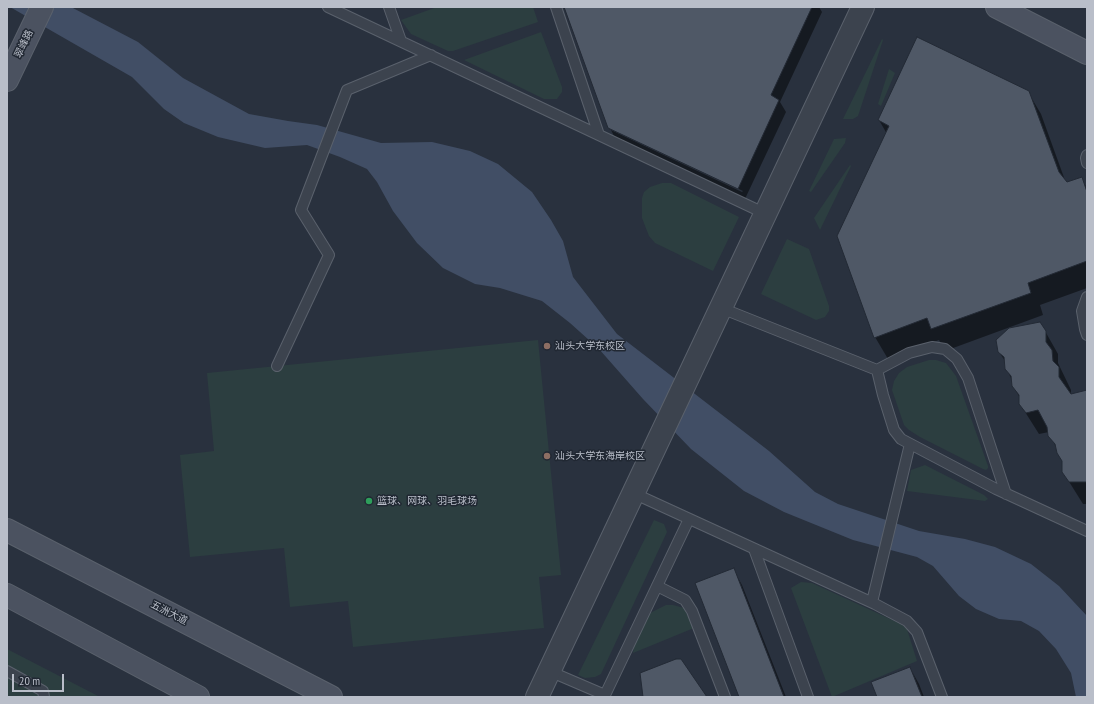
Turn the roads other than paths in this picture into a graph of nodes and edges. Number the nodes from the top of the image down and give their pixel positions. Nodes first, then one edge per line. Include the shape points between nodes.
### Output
1 (42, 7) edge
2 (328, 7) edge
3 (389, 7) edge
4 (556, 7) edge
5 (863, 7) edge
6 (997, 7) edge
7 (401, 41) junction
8 (1087, 54) edge
9 (431, 55) junction
10 (7, 80) edge
11 (599, 135) junction
12 (1087, 154) edge
13 (1087, 163) edge
14 (766, 214) junction
15 (1087, 297) edge
16 (721, 308) junction
17 (1087, 335) edge
18 (277, 366) dead end
19 (877, 370) junction
20 (910, 444) junction
21 (633, 493) junction
22 (1006, 494) junction
23 (689, 519) junction
24 (1087, 522) edge
25 (1076, 526) junction
26 (7, 530) edge
27 (1087, 532) edge
28 (754, 549) junction
29 (657, 586) junction
30 (7, 595) edge
31 (872, 602) junction
32 (7, 671) edge
33 (549, 671) junction
34 (186, 694) edge
35 (605, 696) edge
36 (44, 697) edge
37 (331, 697) edge
38 (537, 697) edge
39 (725, 697) edge
40 (808, 697) edge
41 (942, 697) edge

1 - 10 main road, 翠峰路
2 - 7 lane
3 - 7 lane
4 - 11 lane
5 - 14 street
6 - 8 main road
7 - 9 lane
9 - 11 lane
9 - 18 lane via 347,90 301,210 329,255
11 - 14 lane
12 - 13 lane
14 - 16 street
15 - 17 lane via 1082,311
16 - 19 lane
16 - 21 street
19 - 20 lane via 882,395 894,430 901,439
19 - 22 lane via 909,353 932,348 945,349 956,359 968,378
20 - 22 lane
20 - 31 lane
21 - 23 lane
21 - 33 street
22 - 25 lane
23 - 28 lane
23 - 29 lane
24 - 25 lane
25 - 27 lane
26 - 37 main road, 五洲大道
28 - 31 lane
28 - 40 lane
29 - 35 lane
29 - 39 lane via 685,600 692,611
30 - 34 main road
31 - 41 lane via 907,621 917,632
32 - 36 lane via 43,691
33 - 35 lane
33 - 38 street

